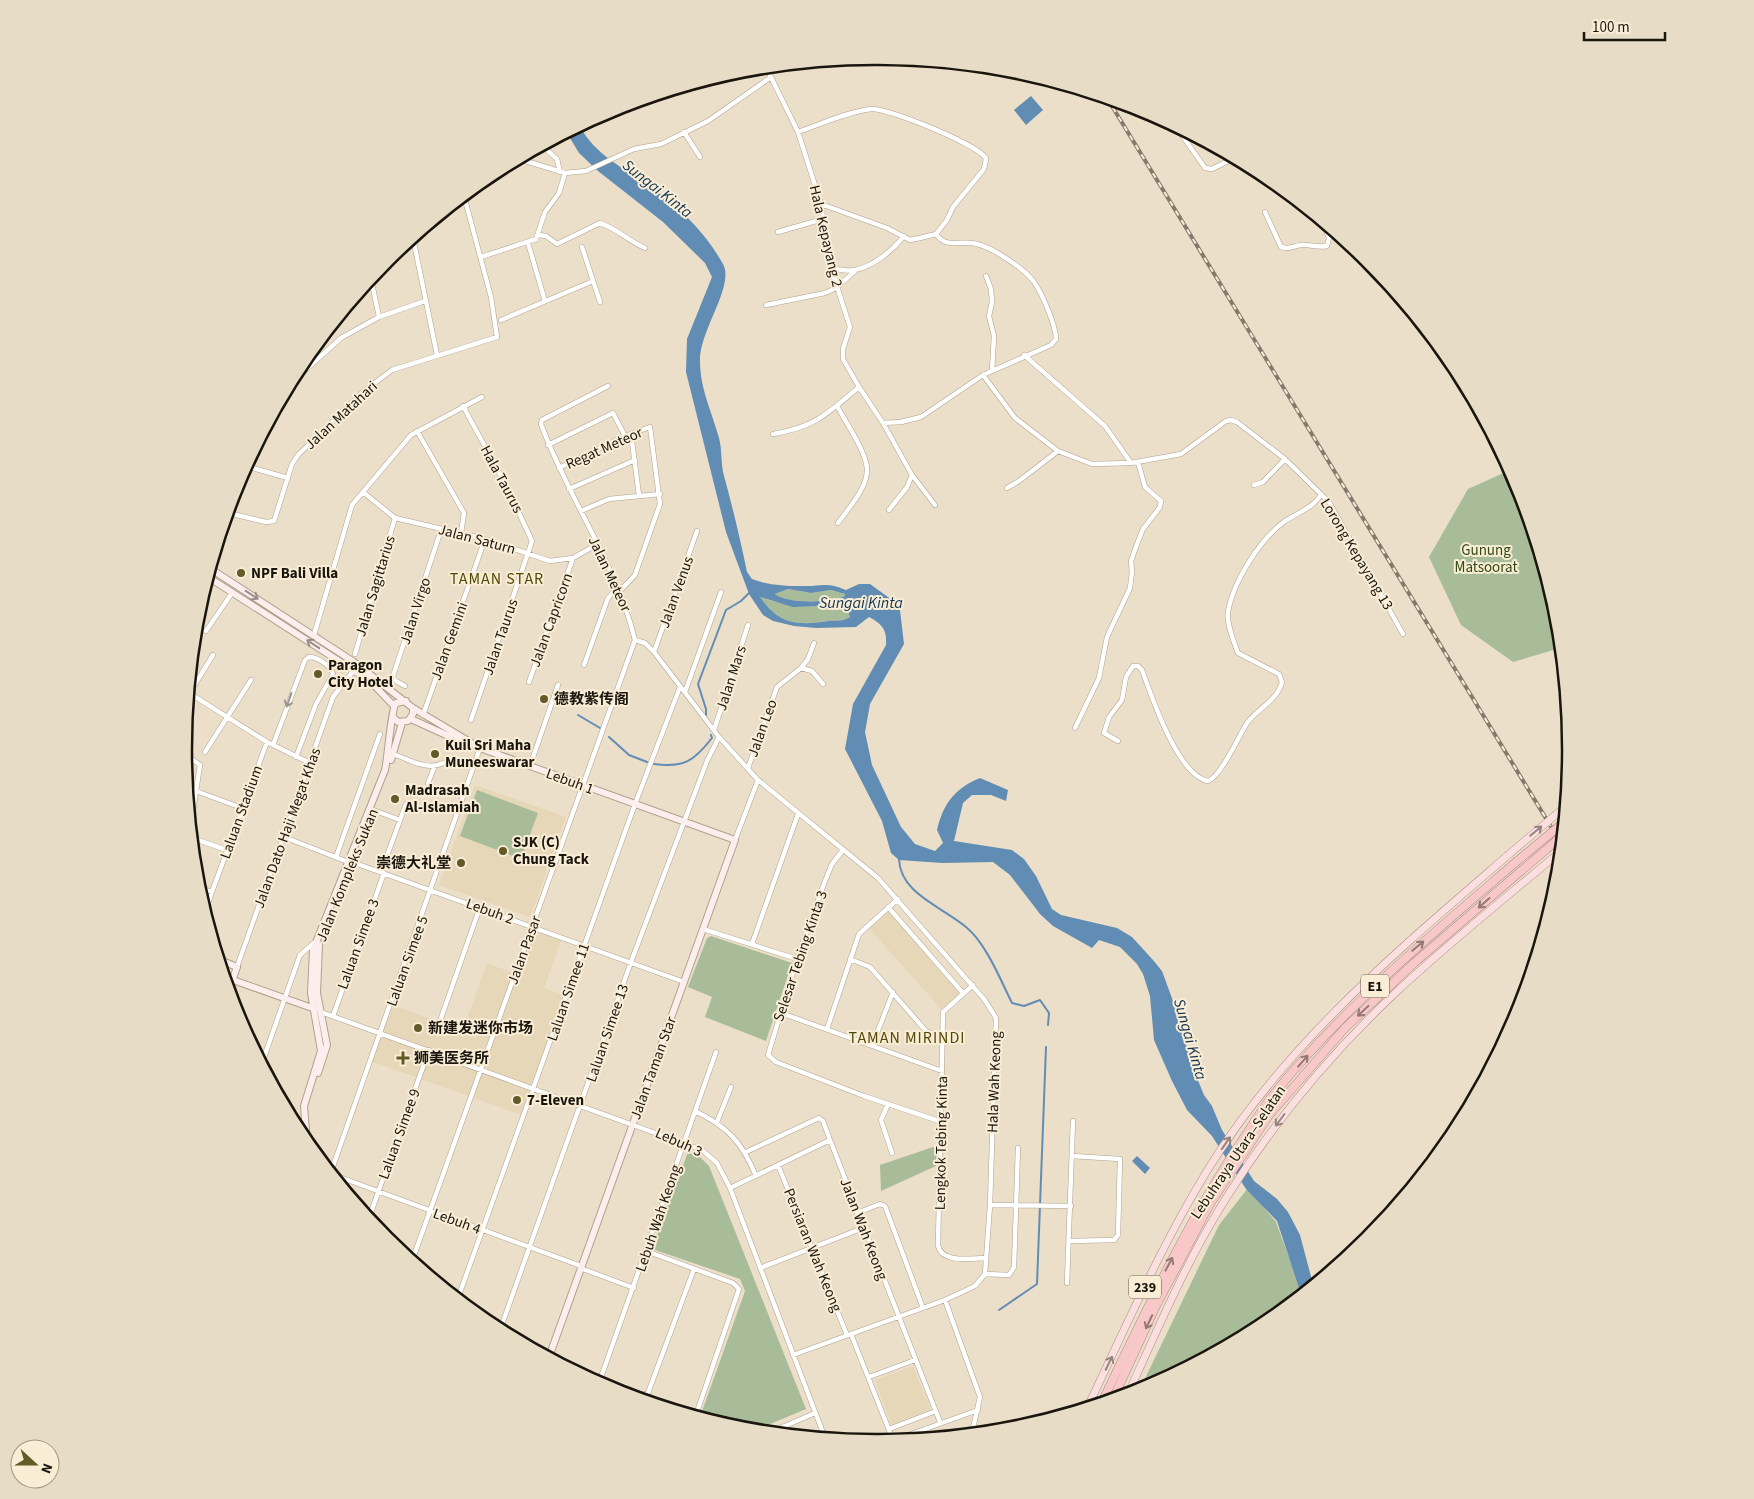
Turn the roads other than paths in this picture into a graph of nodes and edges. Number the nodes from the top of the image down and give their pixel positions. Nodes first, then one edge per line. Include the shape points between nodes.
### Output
1 (769, 74) edge
2 (771, 77) junction
3 (684, 132) junction
4 (798, 132) junction
5 (1185, 138) edge
6 (547, 150) edge
7 (700, 157) dead end
8 (527, 162) edge
9 (1227, 162) edge
10 (562, 173) junction
11 (466, 202) edge
12 (821, 204) junction
13 (1265, 212) dead end
14 (823, 219) junction
15 (778, 232) dead end
16 (936, 234) junction
17 (539, 235) junction
18 (1328, 235) edge
19 (904, 236) junction
20 (528, 243) junction
21 (414, 245) edge
22 (582, 247) dead end
23 (645, 248) dead end
24 (481, 256) junction
25 (831, 268) junction
26 (855, 270) junction
27 (986, 276) dead end
28 (593, 281) junction
29 (373, 287) edge
30 (836, 288) junction
31 (425, 300) junction
32 (545, 301) junction
33 (600, 302) dead end
34 (766, 305) dead end
35 (379, 317) junction
36 (502, 320) dead end
37 (437, 355) junction
38 (1024, 356) junction
39 (311, 365) edge
40 (992, 371) junction
41 (983, 375) junction
42 (608, 386) dead end
43 (859, 387) junction
44 (482, 397) dead end
45 (463, 406) junction
46 (837, 406) junction
47 (883, 423) junction
48 (417, 431) junction
49 (773, 434) dead end
50 (628, 435) junction
51 (548, 445) junction
52 (1058, 451) junction
53 (1285, 459) junction
54 (635, 460) junction
55 (1138, 462) junction
56 (1131, 463) junction
57 (254, 468) edge
58 (559, 468) junction
59 (912, 475) junction
60 (288, 478) junction
61 (1254, 485) dead end
62 (1007, 488) dead end
63 (569, 489) junction
64 (363, 492) junction
65 (660, 494) junction
66 (1321, 494) junction
67 (639, 495) junction
68 (935, 505) dead end
69 (889, 510) dead end
70 (581, 511) junction
71 (234, 515) edge
72 (395, 518) junction
73 (838, 523) dead end
74 (442, 530) junction
75 (697, 531) dead end
76 (461, 533) junction
77 (485, 539) junction
78 (596, 545) junction
79 (529, 553) junction
80 (574, 558) junction
81 (216, 572) edge
82 (214, 581) edge
83 (619, 589) junction
84 (721, 592) dead end
85 (232, 593) junction
86 (748, 625) dead end
87 (206, 631) dead end
88 (1403, 634) dead end
89 (314, 636) junction
90 (635, 640) junction
91 (814, 643) dead end
92 (654, 652) junction
93 (355, 654) dead end
94 (213, 655) dead end
95 (584, 664) dead end
96 (801, 668) junction
97 (354, 670) junction
98 (251, 680) dead end
99 (196, 682) edge
100 (529, 682) dead end
101 (823, 684) dead end
102 (558, 685) dead end
103 (405, 686) dead end
104 (680, 687) junction
105 (322, 692) junction
106 (685, 692) junction
107 (195, 697) edge
108 (333, 697) junction
109 (406, 702) junction
110 (394, 706) junction
111 (413, 708) junction
112 (423, 714) junction
113 (227, 717) junction
114 (393, 717) junction
115 (411, 719) junction
116 (471, 720) dead end
117 (402, 723) junction
118 (1075, 728) dead end
119 (714, 730) junction
120 (380, 734) dead end
121 (719, 737) junction
122 (1118, 741) dead end
123 (267, 742) junction
124 (273, 745) junction
125 (480, 748) junction
126 (205, 752) dead end
127 (393, 754) junction
128 (296, 757) junction
129 (192, 759) edge
130 (310, 763) junction
131 (443, 763) dead end
132 (530, 766) junction
133 (434, 768) junction
134 (748, 768) junction
135 (758, 780) junction
136 (583, 786) junction
137 (432, 789) dead end
138 (196, 791) junction
139 (195, 800) edge
140 (406, 804) dead end
141 (636, 804) junction
142 (242, 808) junction
143 (373, 810) junction
144 (1558, 813) edge
145 (798, 814) junction
146 (400, 820) junction
147 (683, 821) junction
148 (1557, 828) edge
149 (284, 837) junction
150 (198, 840) edge
151 (735, 840) junction
152 (1556, 842) edge
153 (227, 850) junction
154 (843, 850) junction
155 (336, 857) junction
156 (1552, 858) edge
157 (350, 862) junction
158 (382, 873) junction
159 (208, 890) edge
160 (432, 890) junction
161 (212, 892) junction
162 (210, 899) edge
163 (898, 899) junction
164 (480, 907) junction
165 (888, 907) junction
166 (533, 926) junction
167 (703, 929) junction
168 (316, 942) junction
169 (752, 944) junction
170 (585, 946) junction
171 (797, 959) junction
172 (850, 959) junction
173 (631, 962) junction
174 (227, 963) edge
175 (237, 967) junction
176 (233, 980) joint
177 (684, 982) junction
178 (973, 986) junction
179 (893, 992) junction
180 (963, 994) junction
181 (285, 999) junction
182 (314, 1009) junction
183 (321, 1012) junction
184 (781, 1013) junction
185 (333, 1016) junction
186 (440, 1020) dead end
187 (827, 1029) junction
188 (381, 1033) junction
189 (943, 1034) junction
190 (872, 1046) junction
191 (429, 1050) junction
192 (716, 1052) dead end
193 (265, 1055) edge
194 (481, 1068) junction
195 (942, 1071) junction
196 (731, 1087) dead end
197 (535, 1088) junction
198 (582, 1104) junction
199 (888, 1104) junction
200 (695, 1111) junction
201 (1073, 1121) dead end
202 (633, 1122) junction
203 (717, 1122) junction
204 (942, 1122) junction
205 (305, 1125) edge
206 (307, 1129) edge
207 (830, 1140) junction
208 (685, 1142) junction
209 (1018, 1148) dead end
210 (746, 1152) junction
211 (892, 1153) dead end
212 (1072, 1156) junction
213 (778, 1165) junction
214 (335, 1168) edge
215 (756, 1176) junction
216 (344, 1178) edge
217 (1217, 1184) junction
218 (730, 1188) junction
219 (378, 1192) junction
220 (990, 1205) junction
221 (1016, 1205) junction
222 (1071, 1206) junction
223 (430, 1210) junction
224 (371, 1211) edge
225 (857, 1213) junction
226 (863, 1228) junction
227 (482, 1230) junction
228 (1069, 1242) junction
229 (530, 1247) junction
230 (812, 1247) junction
231 (646, 1252) junction
232 (415, 1254) edge
233 (986, 1258) junction
234 (581, 1267) junction
235 (760, 1268) junction
236 (694, 1269) junction
237 (985, 1274) junction
238 (1067, 1282) dead end
239 (634, 1288) junction
240 (460, 1293) edge
241 (945, 1300) junction
242 (923, 1308) junction
243 (898, 1317) junction
244 (503, 1322) edge
245 (849, 1334) junction
246 (551, 1351) edge
247 (792, 1355) junction
248 (916, 1360) junction
249 (602, 1376) edge
250 (869, 1377) junction
251 (1132, 1385) edge
252 (1117, 1390) edge
253 (646, 1394) edge
254 (1105, 1395) edge
255 (1091, 1400) edge
256 (698, 1410) edge
257 (978, 1410) junction
258 (936, 1411) junction
259 (816, 1413) junction
260 (940, 1422) junction
261 (782, 1427) edge
262 (974, 1427) edge
263 (889, 1429) junction
264 (823, 1432) edge
265 (911, 1433) edge
266 (890, 1434) edge

1 - 2 street, Hala Kepayang 2
2 - 3 street via 708,121
2 - 4 street, Hala Kepayang 2
3 - 7 street
3 - 10 street via 661,144 624,153 586,171
4 - 12 street, Hala Kepayang 2
4 - 16 street via 874,108 906,117 981,152 986,159 984,169
5 - 9 street via 1205,168 1212,169
6 - 10 street via 557,159
8 - 10 street
10 - 17 street via 559,193 545,212
11 - 24 street
12 - 14 street, Hala Kepayang 2
12 - 19 street
13 - 18 street via 1281,248 1326,246
14 - 15 street
14 - 25 street, Hala Kepayang 2
16 - 19 street via 910,240
16 - 38 street via 950,244 980,244 1002,256 1035,283 1056,339 1052,345
17 - 20 street
17 - 23 street via 557,244 600,223 620,231 630,242
19 - 26 street via 895,248
20 - 24 street
20 - 32 street
21 - 31 street
22 - 28 street
24 - 37 street, Jalan Matahari via 497,337
25 - 26 street
25 - 30 street, Hala Kepayang 2
26 - 30 street
27 - 40 street via 992,296 989,316 994,336
28 - 32 street
28 - 33 street
29 - 35 street
30 - 34 street
30 - 43 street, Hala Kepayang 2 via 850,327 843,359
31 - 35 street
31 - 37 street
32 - 36 street
35 - 39 street via 341,338
37 - 60 street, Jalan Matahari via 392,370 364,391 298,455
38 - 40 street
38 - 56 street via 1105,426
40 - 41 street
41 - 47 street via 921,417
41 - 52 street, Lorong Kepayang 13 via 1015,418
42 - 51 street, Jalan Meteor via 542,420
43 - 46 street
43 - 47 street, Hala Kepayang 2
44 - 45 street
45 - 48 street
45 - 79 street, Hala Taurus via 530,533
46 - 49 street via 822,419 793,431
46 - 73 street via 867,469 862,486
47 - 59 street, Hala Kepayang 2
48 - 64 street
48 - 76 street via 464,513
50 - 51 street via 613,413
50 - 54 street
50 - 58 street, Regat Meteor
50 - 65 street, Regat Meteor via 650,427
51 - 58 street, Jalan Meteor
52 - 56 street, Lorong Kepayang 13 via 1092,464
52 - 62 street
53 - 55 street, Lorong Kepayang 13 via 1231,420 1181,454
53 - 61 street via 1263,482
53 - 66 street, Lorong Kepayang 13
54 - 63 street
54 - 67 street
55 - 56 street, Lorong Kepayang 13
55 - 118 street via 1145,487 1161,500 1160,507 1143,529 1130,561 1130,588 1107,637 1099,678
57 - 60 street
58 - 63 street, Jalan Meteor
59 - 68 street, Hala Kepayang 2
59 - 69 street
60 - 71 street, Jalan Matahari via 278,516 272,522
63 - 70 street, Jalan Meteor
64 - 72 street, Jalan Saturn
64 - 89 street via 352,505
65 - 67 street
65 - 83 street via 659,511 635,575
66 - 88 street, Lorong Kepayang 13 via 1330,502
66 - 122 street via 1317,501 1280,525 1264,541 1234,594 1228,617 1238,653 1279,674 1282,684 1247,723 1214,777 1208,781 1200,778 1175,750 1138,666 1133,666 1127,673 1122,700 1109,717 1104,732
67 - 70 street via 609,499
70 - 78 street, Jalan Meteor
72 - 74 street, Jalan Saturn
72 - 93 street, Jalan Sagittarius
74 - 76 street, Jalan Saturn
74 - 103 street, Jalan Virgo via 393,676
75 - 92 street, Jalan Venus
76 - 77 street, Jalan Saturn
77 - 79 street, Jalan Saturn
77 - 112 street, Jalan Gemini
78 - 80 street, Jalan Saturn
78 - 83 street, Jalan Meteor
79 - 80 street, Jalan Saturn via 550,560
79 - 116 street, Jalan Taurus
80 - 100 street, Jalan Capricorn
81 -> 89 main road
82 - 85 main road
83 - 90 street, Jalan Meteor
83 - 95 street via 608,598
84 - 106 street
85 - 87 street
97 -> 85 main road
86 - 119 street, Jalan Mars
89 - 109 main road
90 - 92 street via 645,643
90 - 136 street, Jalan Pasar
91 - 96 street
92 - 104 street
94 - 99 street
96 - 101 street via 812,671
96 - 134 street, Jalan Leo via 777,687
97 - 108 street, Jalan Dato Haji Megat Khas
97 - 110 main road via 381,690
98 - 113 street
102 - 132 street
104 - 106 street
104 - 141 street, Laluan Simee 11
105 - 108 street
105 -> 124 street via 333,672 309,657
105 - 128 street
106 - 119 street
107 - 113 street
108 - 130 street, Jalan Dato Haji Megat Khas
109 - 110 main road
109 - 111 main road
110 - 114 main road, Jalan Kompleks Sukan
111 - 112 main road, Lebuh 1
111 - 115 main road
112 - 125 main road, Lebuh 1
113 - 123 street
113 - 126 street
114 - 117 main road
114 - 157 main road, Jalan Kompleks Sukan via 384,770
115 - 117 main road
115 - 125 main road
117 - 127 main road, Jalan Kompleks Sukan
119 - 121 street
120 - 155 street
121 - 134 street
121 - 147 street, Laluan Simee 13
123 - 124 street
123 - 142 street, Laluan Stadium
124 - 128 street
125 - 132 main road, Lebuh 1
125 - 160 street, Laluan Simee 5
127 - 133 street
127 - 143 main road, Jalan Kompleks Sukan
128 - 130 street
129 - 138 street via 199,764
130 - 149 street, Jalan Dato Haji Megat Khas
131 - 133 street
132 - 136 main road, Lebuh 1
133 - 137 street via 428,783
134 - 135 street
135 - 145 street, Hala Wah Keong
135 - 151 street, Jalan Taman Star
136 - 141 main road, Lebuh 1
136 - 166 street, Jalan Pasar
138 - 139 street
138 - 142 street
140 - 146 street, Laluan Simee 3
141 - 147 main road, Lebuh 1
141 - 170 street, Laluan Simee 11
142 - 153 street, Laluan Stadium
143 - 146 street
143 - 157 main road, Jalan Kompleks Sukan
255 -> 144 main road, 239, bridge via 1167,1243 1207,1171 1246,1115 1336,1008
145 - 154 street, Hala Wah Keong
145 - 169 street
146 - 158 street, Laluan Simee 3
147 - 151 main road, Lebuh 1
147 - 173 street, Laluan Simee 13
217 -> 148 highway, Lebuhraya Utara–Selatan / E1, bridge via 1272,1096 1334,1026 1406,955
149 - 155 street, Lebuh 2
149 - 175 street, Jalan Dato Haji Megat Khas
150 - 153 street
151 - 167 main road, Jalan Taman Star
152 -> 217 highway, Lebuhraya Utara–Selatan / E1, bridge via 1414,963 1345,1028 1270,1114
153 - 161 street, Laluan Stadium
154 - 163 street, Hala Wah Keong
154 - 171 street, Selesar Tebing Kinta 3 via 832,864
155 - 157 street, Lebuh 2
156 -> 251 main road via 1416,975 1366,1022 1306,1088 1229,1192 1185,1271
157 - 158 street, Lebuh 2
157 - 168 main road, Jalan Kompleks Sukan
157 - 183 main road, Jalan Kompleks Sukan via 317,951 317,993
158 - 160 street, Lebuh 2
158 - 185 street, Laluan Simee 3
159 - 161 street
160 - 164 street, Lebuh 2
160 - 188 street, Laluan Simee 5
161 - 162 street, Laluan Stadium
163 - 165 street
163 - 178 street, Hala Wah Keong
164 - 166 street, Lebuh 2
164 - 186 street
165 - 172 street via 860,933
165 - 180 street
166 - 170 street, Lebuh 2
166 - 194 street, Jalan Pasar
167 - 169 street
167 - 177 main road, Jalan Taman Star
168 - 181 street via 300,955
168 - 182 main road, Jalan Kompleks Sukan via 311,993
169 - 171 street
170 - 173 street, Lebuh 2
170 - 197 street, Laluan Simee 11
171 - 184 street, Selesar Tebing Kinta 3
172 - 179 street via 868,965
172 - 187 street
173 - 177 street, Lebuh 2
173 - 198 street, Laluan Simee 13
174 - 175 main road
175 - 176 main road, Jalan Dato Haji Megat Khas
176 - 181 main road
177 - 202 main road, Jalan Taman Star
178 - 180 street, Lengkok Tebing Kinta
178 - 220 street, Hala Wah Keong via 991,1007 997,1026
179 - 189 street via 926,1031
179 - 190 street
180 - 189 street, Lengkok Tebing Kinta via 943,1012
181 - 182 main road
181 - 193 street
182 - 183 main road
182 - 205 main road, Jalan Kompleks Sukan via 321,1051 304,1106
183 - 185 street, Lebuh 3
183 - 206 main road, Jalan Kompleks Sukan via 327,1045 306,1106
184 - 187 street
184 - 199 street, Selesar Tebing Kinta 3 via 768,1051 769,1058
185 - 188 street, Lebuh 3
187 - 190 street
188 - 191 street, Lebuh 3
188 - 214 street, Laluan Simee 5
189 - 195 street, Lengkok Tebing Kinta
190 - 195 street
191 - 194 street, Lebuh 3
191 - 219 street, Laluan Simee 9
192 - 200 street, Lebuh Wah Keong
194 - 197 street, Lebuh 3
194 - 223 street, Jalan Pasar
195 - 204 street, Lengkok Tebing Kinta
196 - 203 street
197 - 198 street, Lebuh 3
197 - 227 street, Laluan Simee 11
198 - 202 street, Lebuh 3
198 - 229 street, Laluan Simee 13
199 - 204 street
199 - 211 street via 881,1120
200 - 203 street
200 - 208 street, Lebuh Wah Keong
201 - 212 street
202 - 208 street, Lebuh 3
202 - 234 main road, Jalan Taman Star
203 - 210 street
204 - 233 street, Lengkok Tebing Kinta via 938,1249 946,1257
207 - 210 street, Jalan Wah Keong via 819,1118
207 - 213 street
207 - 225 street, Jalan Wah Keong
208 - 218 street, Lebuh 3 via 702,1150 717,1163
208 - 231 street, Lebuh Wah Keong
209 - 221 street
210 - 215 street
212 - 222 street
212 - 228 street via 1120,1159 1119,1225 1114,1240
213 - 215 street
213 - 230 street, Persiaran Wah Keong
215 - 218 street
216 - 219 street, Lebuh 4
217 -> 252 highway, Lebuhraya Utara–Selatan / E1
254 -> 217 highway, Lebuhraya Utara–Selatan / E1 via 1158,1285
218 - 235 street, Lebuh 3
219 - 223 street, Lebuh 4
219 - 224 street, Laluan Simee 9
220 - 221 street
220 - 233 street, Hala Wah Keong
221 - 222 street
221 - 237 street via 1012,1272 1002,1276
222 - 228 street
223 - 227 street, Lebuh 4
223 - 232 street, Jalan Pasar
225 - 226 street, Jalan Wah Keong
225 - 242 street via 880,1204 885,1206
226 - 230 street
226 - 243 street, Jalan Wah Keong
227 - 229 street, Lebuh 4
227 - 240 street, Laluan Simee 11
228 - 238 street
229 - 234 street, Lebuh 4
229 - 244 street, Laluan Simee 13
230 - 235 street
230 - 245 street, Persiaran Wah Keong
231 - 236 street
231 - 239 street, Lebuh Wah Keong
233 - 237 street, Hala Wah Keong
234 - 239 street, Lebuh 4
234 - 246 main road, Jalan Taman Star
235 - 247 street, Lebuh 3
236 - 253 street
236 - 256 street via 734,1283 739,1292
237 - 241 street via 975,1286
239 - 249 street, Lebuh Wah Keong
241 - 242 street
241 - 257 street via 980,1397
242 - 243 street
243 - 245 street
243 - 248 street, Jalan Wah Keong
245 - 247 street
245 - 250 street, Persiaran Wah Keong
247 - 259 street, Lebuh 3
248 - 250 street
248 - 258 street, Jalan Wah Keong
250 - 263 street, Persiaran Wah Keong
257 - 260 street
257 - 262 street
258 - 260 street, Jalan Wah Keong
258 - 263 street
259 - 261 street
259 - 264 street, Lebuh 3
260 - 265 street
263 - 266 street, Persiaran Wah Keong

